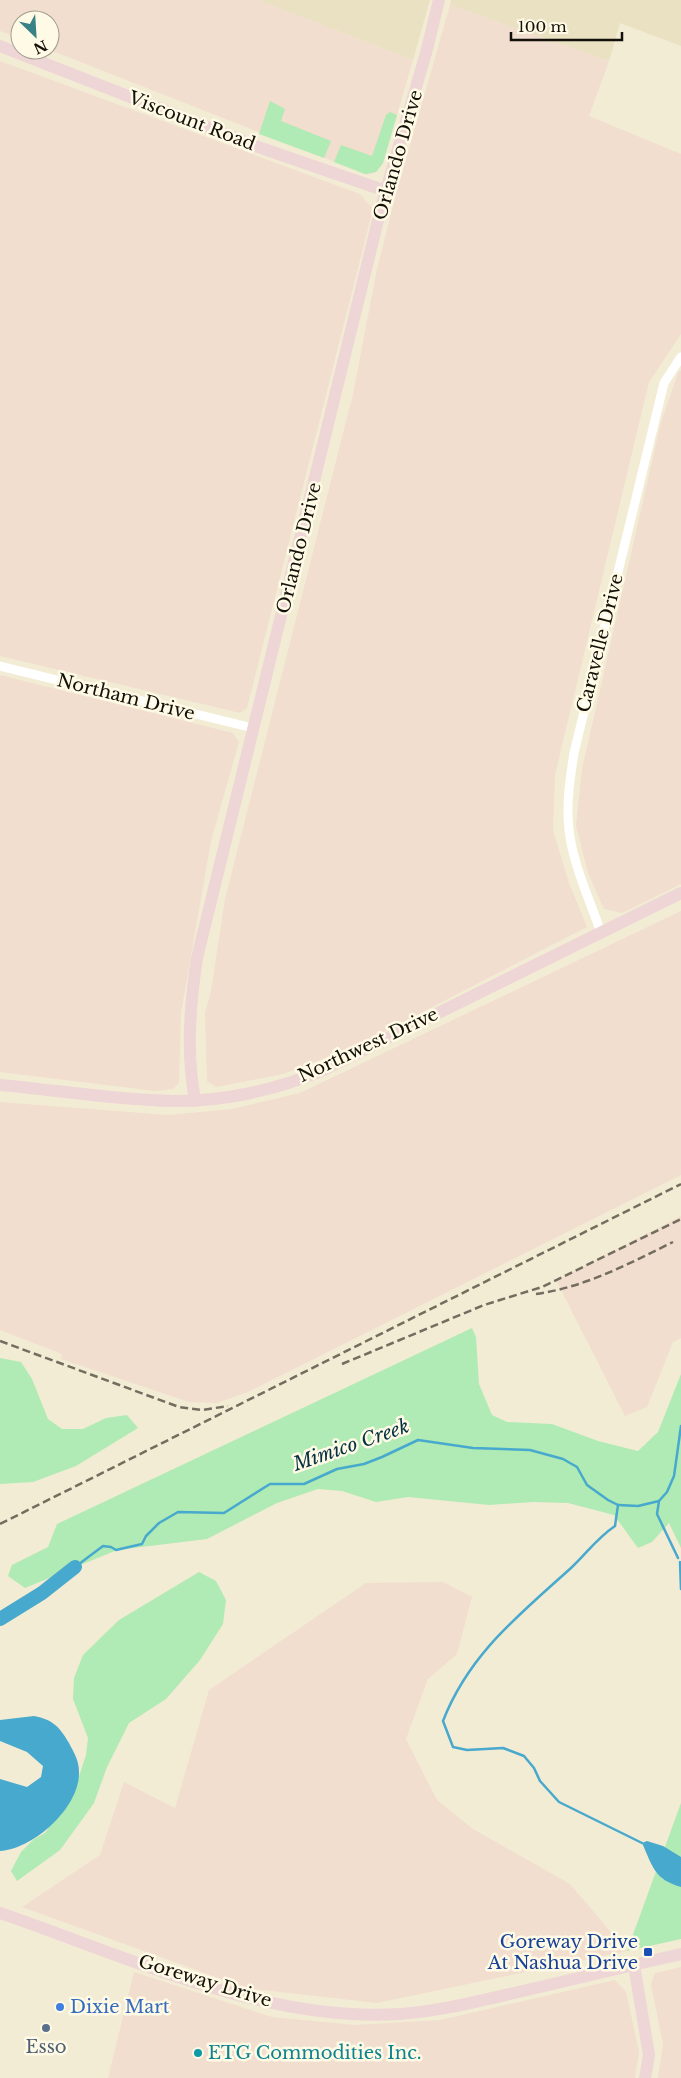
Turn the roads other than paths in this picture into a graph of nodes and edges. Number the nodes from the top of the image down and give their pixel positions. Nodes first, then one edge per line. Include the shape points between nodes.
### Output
1 (439, 0) edge
2 (0, 46) edge
3 (386, 191) junction
4 (681, 357) edge
5 (0, 666) edge
6 (252, 728) junction
7 (681, 893) edge
8 (601, 933) junction
9 (0, 1085) edge
10 (194, 1100) junction
11 (0, 1913) edge
12 (681, 1954) edge
13 (634, 1965) junction
14 (645, 2078) edge

1 - 3 street, Orlando Drive
2 - 3 street, Viscount Road via 261,148
3 - 6 street, Orlando Drive
4 - 8 street, Caravelle Drive via 664,383 569,780 569,830 578,868
5 - 6 street, Northam Drive
6 - 10 street, Orlando Drive via 197,958 190,1032 190,1079
7 - 8 street, Northwest Drive
8 - 10 street, Northwest Drive via 317,1072 260,1089
9 - 10 street, Northwest Drive via 171,1101
11 - 13 street, Goreway Drive via 223,1990 328,2012 400,2014 447,2008
12 - 13 street, Goreway Drive
13 - 14 street via 649,2055

